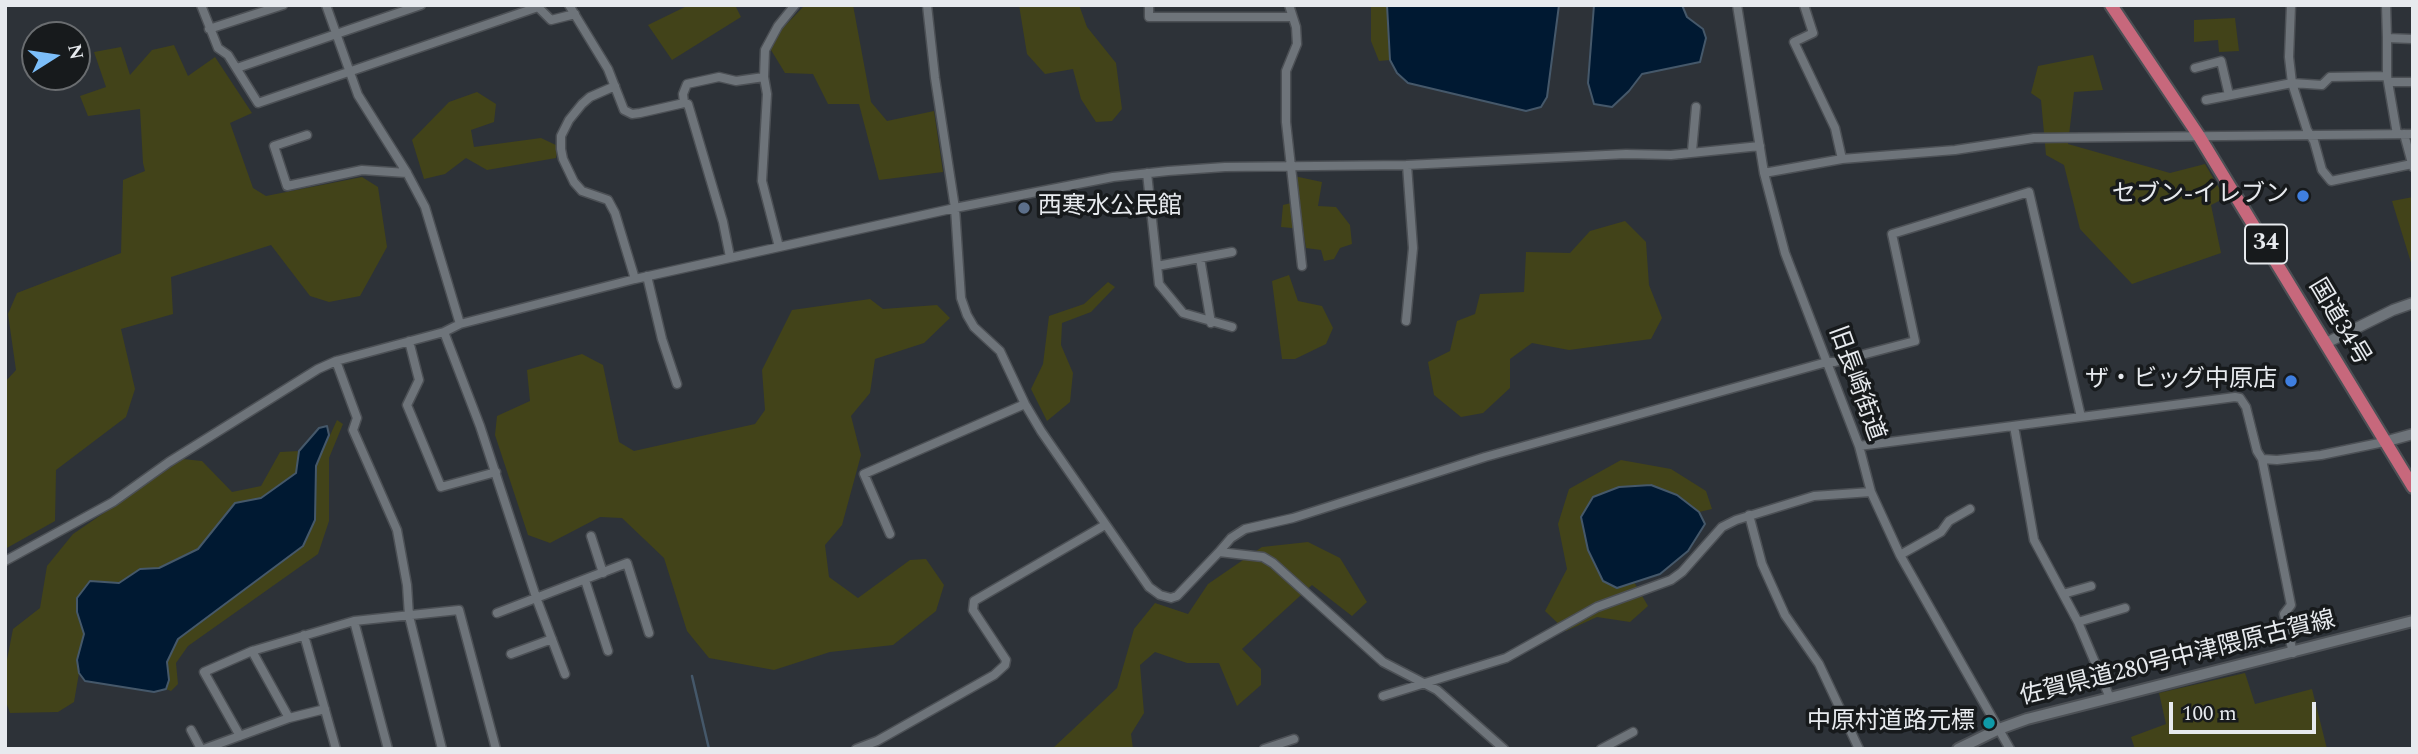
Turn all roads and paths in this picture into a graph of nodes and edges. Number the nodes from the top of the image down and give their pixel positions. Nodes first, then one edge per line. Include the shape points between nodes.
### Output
1 (201, 5) edge
2 (283, 5) edge
3 (326, 5) edge
4 (421, 5) edge
5 (569, 5) edge
6 (795, 5) edge
7 (927, 5) edge
8 (1149, 5) edge
9 (1289, 5) edge
10 (1737, 5) edge
11 (1804, 5) edge
12 (2111, 5) edge
13 (2291, 5) edge
14 (2386, 5) edge
15 (524, 8) edge
16 (575, 14) junction
17 (1292, 17) junction
18 (209, 29) junction
19 (336, 35) junction
20 (2387, 38) junction
21 (2413, 39) edge
22 (237, 68) junction
23 (2194, 68) dead end
24 (349, 71) junction
25 (764, 77) junction
26 (2387, 79) junction
27 (2413, 82) edge
28 (2292, 83) junction
29 (615, 86) junction
30 (2229, 95) junction
31 (2206, 100) dead end
32 (684, 103) junction
33 (1696, 107) dead end
34 (2405, 134) edge
35 (307, 135) dead end
36 (2310, 135) junction
37 (2199, 136) junction
38 (1760, 146) junction
39 (1692, 151) junction
40 (1842, 159) junction
41 (1291, 165) junction
42 (1407, 165) junction
43 (2412, 165) edge
44 (407, 173) junction
45 (1147, 173) junction
46 (1765, 173) junction
47 (956, 208) junction
48 (779, 247) junction
49 (1232, 252) dead end
50 (730, 257) junction
51 (1200, 258) junction
52 (1157, 266) junction
53 (1302, 266) dead end
54 (647, 276) junction
55 (635, 279) junction
56 (2413, 303) edge
57 (1406, 321) dead end
58 (1211, 323) junction
59 (460, 324) junction
60 (1232, 327) dead end
61 (444, 332) junction
62 (409, 341) junction
63 (2326, 343) junction
64 (336, 361) junction
65 (1827, 362) junction
66 (677, 384) dead end
67 (1025, 404) junction
68 (2081, 417) junction
69 (2014, 426) junction
70 (2413, 434) edge
71 (2384, 442) junction
72 (1858, 446) junction
73 (2262, 459) junction
74 (496, 472) junction
75 (2413, 487) edge
76 (1871, 492) junction
77 (1970, 509) dead end
78 (1749, 515) junction
79 (1105, 524) junction
80 (890, 534) dead end
81 (591, 536) dead end
82 (1219, 552) junction
83 (1900, 555) junction
84 (5, 561) edge
85 (603, 573) junction
86 (585, 580) junction
87 (2091, 586) dead end
88 (2063, 594) junction
89 (537, 600) junction
90 (2125, 608) dead end
91 (497, 613) dead end
92 (409, 616) junction
93 (354, 621) junction
94 (2413, 621) edge
95 (2077, 622) junction
96 (649, 633) dead end
97 (304, 635) junction
98 (552, 639) junction
99 (252, 651) junction
100 (608, 651) dead end
101 (2293, 653) junction
102 (511, 654) dead end
103 (565, 674) dead end
104 (1423, 684) junction
105 (1383, 696) dead end
106 (2110, 698) junction
107 (325, 709) junction
108 (289, 718) junction
109 (1999, 729) junction
110 (191, 730) dead end
111 (1633, 732) dead end
112 (240, 736) junction
113 (1294, 739) dead end
114 (1499, 747) edge
115 (202, 749) edge
116 (336, 749) edge
117 (388, 749) edge
118 (442, 749) edge
119 (496, 749) edge
120 (856, 749) edge
121 (1264, 749) edge
122 (1601, 749) edge
123 (1859, 749) edge
124 (1958, 749) edge
125 (2010, 749) edge

1 - 18 street
2 - 18 street
3 - 19 street
4 - 19 street
5 - 16 street
6 - 25 street via 765,50
7 - 47 street
8 - 17 street via 1149,17
9 - 17 street
10 - 38 street, 旧長崎街道
11 - 40 street via 1814,33 1794,42 1835,128
12 - 37 highway, 国道34号 / 34
13 - 28 street
14 - 20 street
15 - 16 street via 538,7 551,20
15 - 24 street
16 - 29 street
17 - 41 street via 1297,44 1286,71
18 - 22 street via 218,48
19 - 22 street
19 - 24 street
20 - 21 street
20 - 26 street
22 - 24 street via 258,103
23 - 30 street via 2221,61
24 - 44 street via 358,95
25 - 32 street via 736,81 719,77 687,84
25 - 48 street via 762,181
26 - 27 street
26 - 28 street via 2330,77 2322,85
26 - 34 street
28 - 30 street
28 - 36 street
29 - 32 street via 624,110 632,114
29 - 55 street via 590,97 569,120 561,136 563,159 582,191 608,200
30 - 31 street
32 - 50 street via 694,119
33 - 39 street
34 - 36 street
34 - 43 street
35 - 44 street via 274,146 287,186 362,170
36 - 37 street
36 - 43 street via 2330,181
37 - 40 street via 2034,138
37 - 63 highway, 国道34号 / 34
38 - 39 street
38 - 46 street, 旧長崎街道
39 - 42 street
40 - 46 street
41 - 42 street
41 - 45 street
41 - 53 street
42 - 57 street via 1413,248
44 - 59 street via 425,207
45 - 47 street
45 - 52 street
46 - 65 street, 旧長崎街道 via 1786,253
47 - 48 street
47 - 67 street via 963,306 974,327 1000,351
48 - 50 street
49 - 51 street
50 - 54 street
51 - 52 street
51 - 58 street
52 - 58 street via 1159,284 1183,313
54 - 55 street
54 - 66 street
55 - 59 street
56 - 63 street
58 - 60 street
59 - 61 street
61 - 62 street
61 - 74 street
62 - 64 street
62 - 74 street via 419,380 407,405 441,487
63 - 71 highway, 国道34号 / 34
64 - 84 street via 169,461 113,502
64 - 92 street via 357,418 353,430 397,530
65 - 68 street via 1915,341 1892,234 2029,192
65 - 72 street, 旧長崎街道
65 - 82 street via 1245,529
67 - 79 street
67 - 80 street via 864,474
68 - 69 street
68 - 73 street via 2240,398
69 - 72 street
69 - 88 street via 2035,540
70 - 71 street
71 - 73 street
71 - 75 highway, 国道34号 / 34
72 - 76 street, 旧長崎街道
73 - 101 street via 2291,605 2284,614
74 - 89 street
76 - 78 street via 1814,496
76 - 83 street, 旧長崎街道
77 - 83 street
78 - 104 street via 1722,527 1671,580 1597,607 1506,658
78 - 123 street via 1762,564 1785,615 1819,664
79 - 82 street via 1149,587 1171,598
79 - 120 street via 974,601 973,610 1006,660 1005,666
81 - 85 street
82 - 104 street via 1263,557 1273,563 1384,663
83 - 109 street, 旧長崎街道
85 - 86 street
85 - 96 street via 627,563
86 - 89 street
86 - 100 street
87 - 88 street
88 - 95 street
89 - 91 street
89 - 98 street
90 - 95 street
92 - 93 street
92 - 118 street
92 - 119 street via 459,610
93 - 97 street
93 - 117 street
94 - 101 main road, 佐賀県道280号中津隈原古賀線
95 - 106 street
97 - 99 street
97 - 107 street
98 - 102 street
98 - 103 street
99 - 108 street
99 - 112 street via 204,672
101 - 106 main road, 佐賀県道280号中津隈原古賀線
104 - 105 street
104 - 114 street via 1437,690
106 - 109 main road, 佐賀県道280号中津隈原古賀線
107 - 108 street
107 - 116 street
108 - 112 street
109 - 124 main road, 佐賀県道280号中津隈原古賀線
109 - 125 street, 旧長崎街道
110 - 115 street
111 - 122 street
112 - 115 street
113 - 121 street

